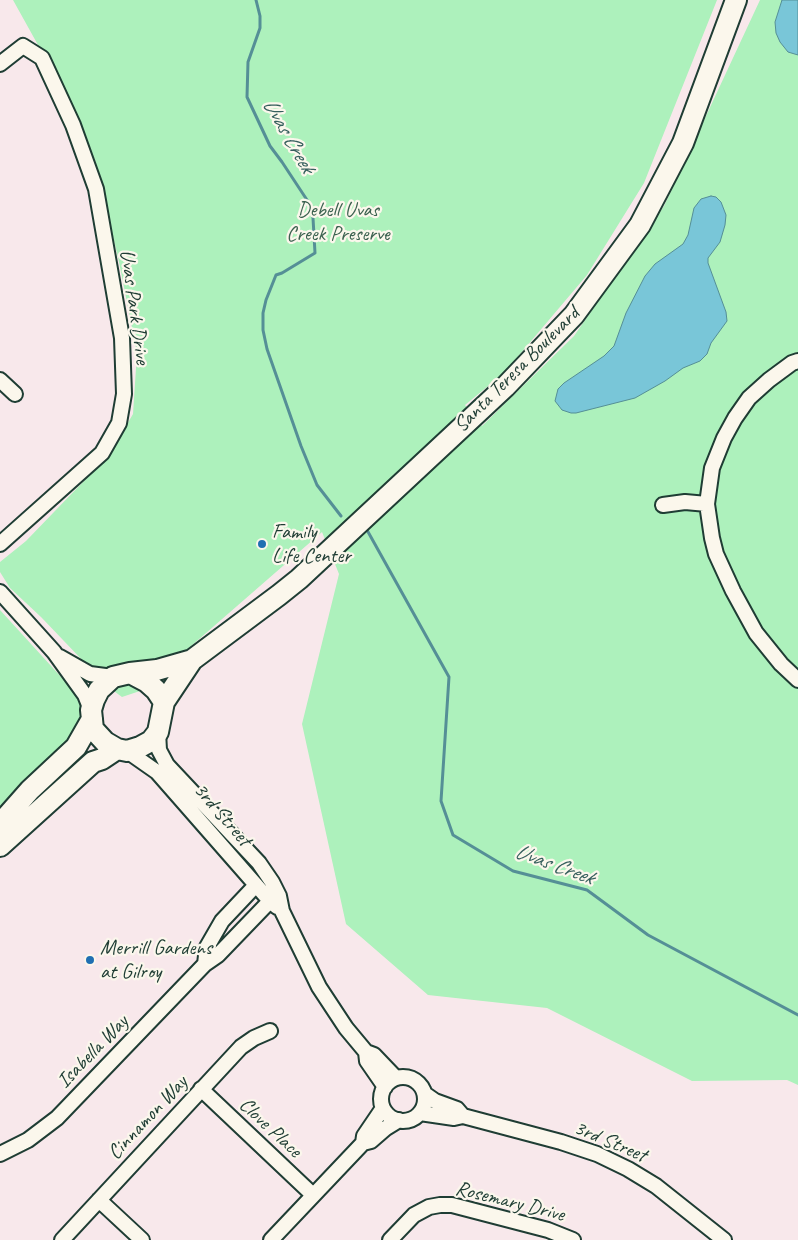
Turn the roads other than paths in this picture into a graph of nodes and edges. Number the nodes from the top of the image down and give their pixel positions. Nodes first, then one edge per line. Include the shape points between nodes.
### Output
1 (736, 0) edge
2 (0, 64) edge
3 (798, 361) edge
4 (0, 380) edge
5 (15, 394) dead end
6 (707, 504) junction
7 (663, 506) dead end
8 (0, 544) edge
9 (0, 592) edge
10 (54, 652) junction
11 (192, 660) junction
12 (121, 675) junction
13 (798, 680) edge
14 (164, 702) junction
15 (92, 715) junction
16 (158, 732) junction
17 (122, 750) junction
18 (0, 824) edge
19 (0, 846) edge
20 (256, 885) junction
21 (270, 901) junction
22 (282, 911) junction
23 (205, 964) junction
24 (270, 1031) dead end
25 (390, 1083) junction
26 (201, 1089) junction
27 (425, 1094) junction
28 (383, 1108) junction
29 (420, 1113) junction
30 (463, 1116) junction
31 (399, 1120) junction
32 (364, 1143) junction
33 (0, 1154) edge
34 (313, 1195) junction
35 (99, 1200) junction
36 (568, 1239) edge
37 (62, 1240) edge
38 (142, 1240) edge
39 (271, 1240) edge
40 (390, 1240) edge
41 (724, 1240) edge

1 - 11 main road, Santa Teresa Boulevard via 683,143 640,225 574,316 505,387 299,579
2 - 8 street, Uvas Park Drive via 23,46 42,58 73,125 96,189 122,338 124,394 119,423 102,453
3 - 6 street via 749,398 735,418 712,468
4 - 5 street
6 - 7 street via 685,502
6 - 13 street via 716,554 733,592 756,633
9 - 10 street
10 - 12 street via 90,674
10 - 15 street via 86,695
11 - 12 main road, Santa Teresa Boulevard via 157,670
11 - 14 main road, Santa Teresa Boulevard
12 - 14 main road via 147,682
12 - 15 main road via 99,690
14 - 16 main road
15 - 17 main road via 93,728 105,742
15 - 18 main road via 76,747 30,790
16 - 17 main road via 146,744
16 - 22 street, 3rd Street via 159,750 167,765 259,863 279,896
17 - 19 main road via 93,762
17 - 20 street, 3rd Street via 157,772
20 - 21 street, 3rd Street
20 - 23 street via 222,920 207,947
21 - 22 street, 3rd Street
21 - 23 street, Isabella Way via 218,955
22 - 25 street, 3rd Street via 331,1007 366,1052 374,1055
23 - 33 street, Isabella Way via 57,1118 28,1140
24 - 26 street, Cinnamon Way via 241,1047
25 - 27 street via 410,1078 421,1086
25 - 28 street via 382,1094
26 - 34 street, Clove Place
26 - 35 street, Cinnamon Way
27 - 29 street
27 - 30 street, 3rd Street via 457,1109
28 - 31 street
28 - 32 street via 364,1136
29 - 30 street, 3rd Street via 454,1118
29 - 31 street via 415,1118
30 - 41 street, 3rd Street via 580,1148 620,1165 662,1190
31 - 32 street
32 - 34 street
34 - 39 street
35 - 37 street, Cinnamon Way
35 - 38 street
36 - 40 street, Rosemary Drive via 548,1230 440,1205 414,1214

